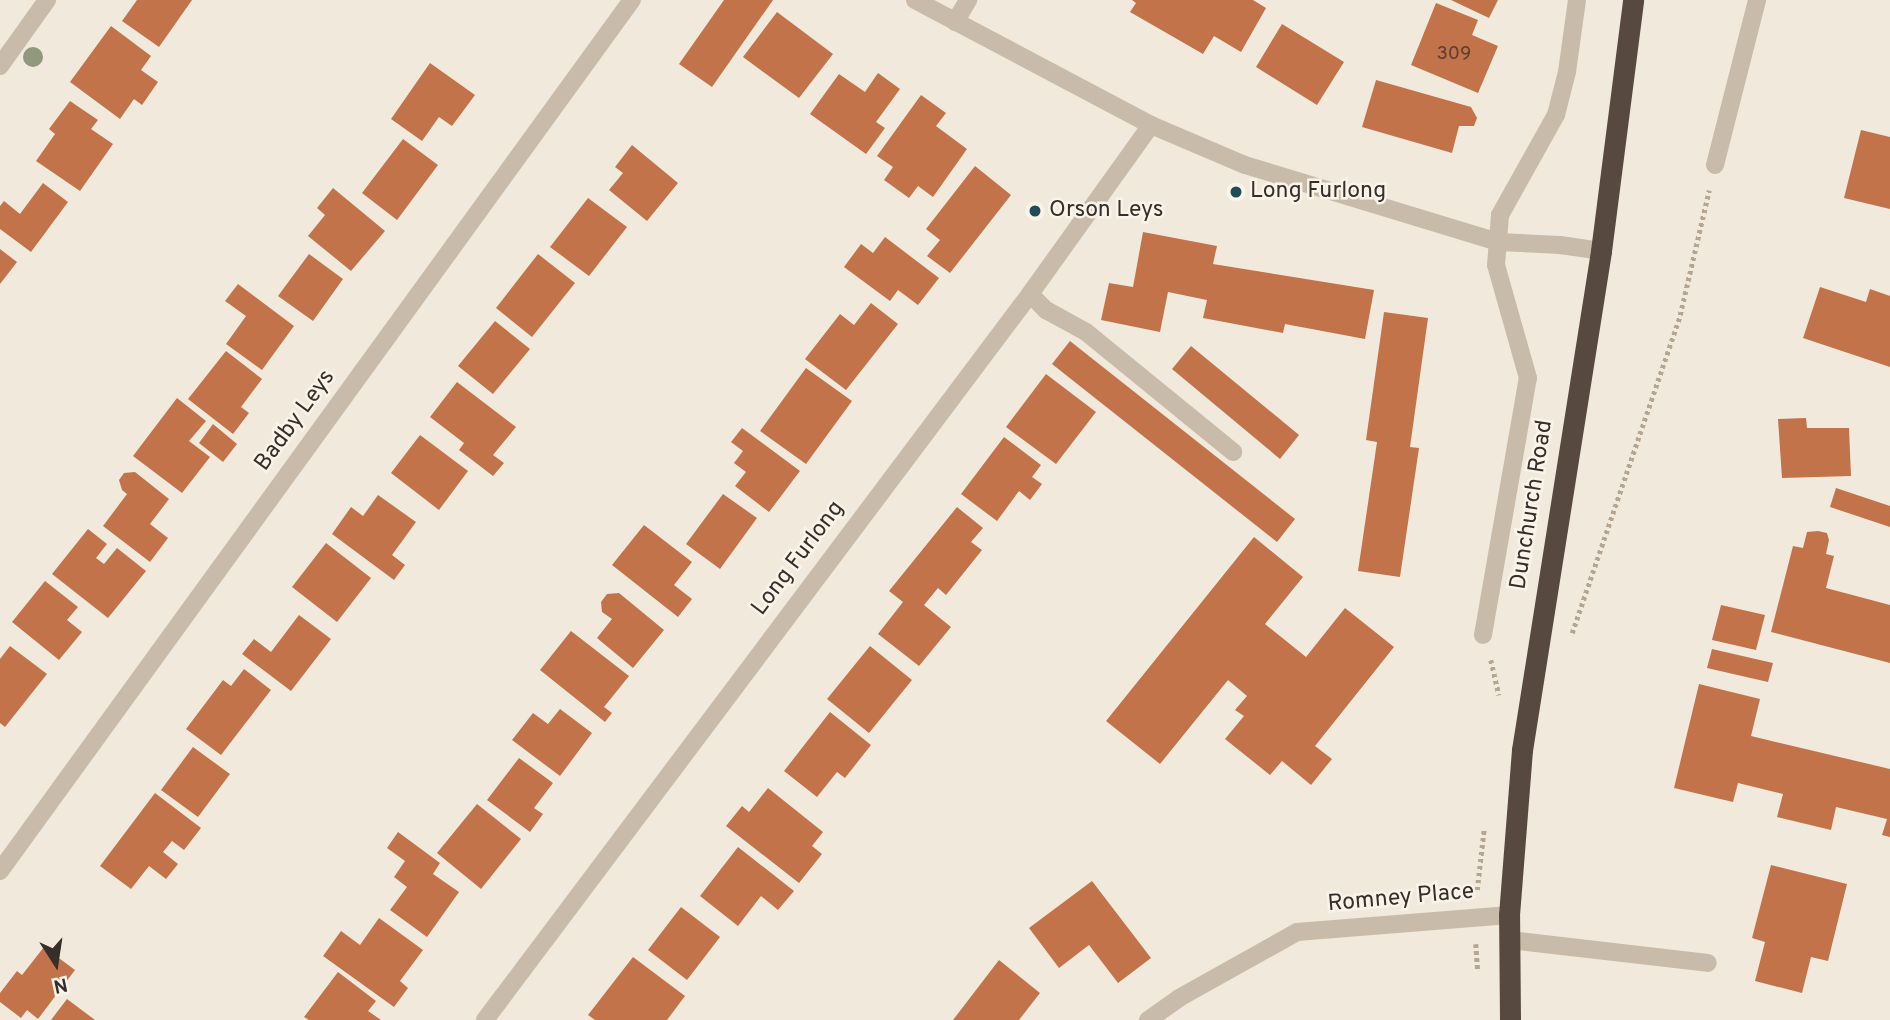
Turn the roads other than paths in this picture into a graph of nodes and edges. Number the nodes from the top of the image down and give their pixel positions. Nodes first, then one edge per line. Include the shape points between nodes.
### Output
1 (47, 0) edge
2 (632, 0) edge
3 (915, 0) edge
4 (968, 0) edge
5 (1577, 0) edge
6 (1633, 0) edge
7 (1757, 0) edge
8 (955, 22) junction
9 (0, 66) edge
10 (1151, 125) junction
11 (1715, 165) road end
12 (1499, 242) junction
13 (1601, 251) junction
14 (1030, 294) junction
15 (1233, 452) dead end
16 (1483, 635) dead end
17 (0, 871) edge
18 (1509, 915) junction
19 (1510, 940) junction
20 (1708, 963) dead end
21 (485, 1020) edge
22 (1149, 1020) edge
23 (1510, 1020) edge

1 - 9 street
2 - 17 street, Badby Leys
3 - 8 street
4 - 8 street
5 - 12 street, Dunchurch Road via 1556,115 1500,215
6 - 13 highway, Dunchurch Road
7 - 11 street
8 - 10 street
10 - 12 street via 1245,165
10 - 14 street, Long Furlong
12 - 13 street
12 - 16 street, Dunchurch Road via 1496,265 1528,378
13 - 18 highway, Dunchurch Road via 1522,750
14 - 15 street via 1046,310 1086,332
14 - 21 street, Long Furlong
18 - 19 highway, Dunchurch Road
18 - 22 street, Romney Place via 1297,932 1179,998
19 - 20 street
19 - 23 highway, Dunchurch Road

